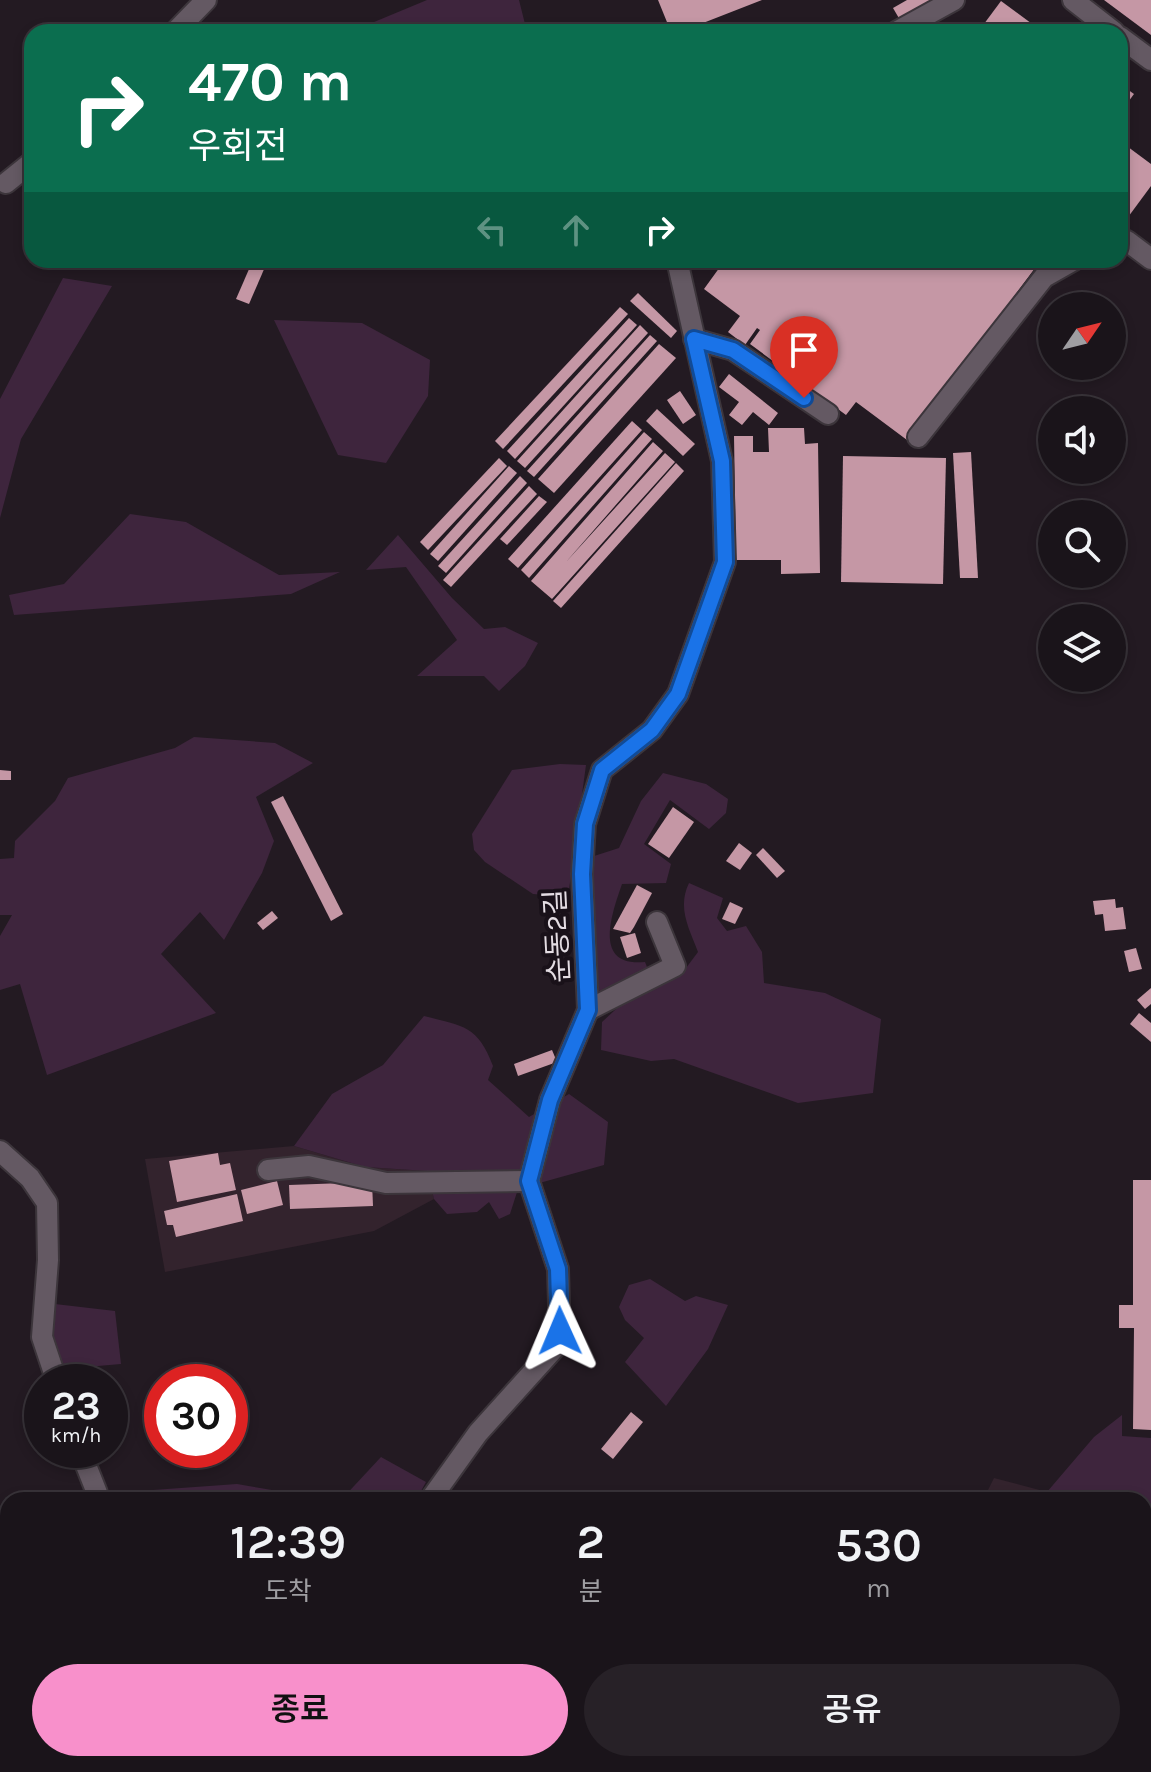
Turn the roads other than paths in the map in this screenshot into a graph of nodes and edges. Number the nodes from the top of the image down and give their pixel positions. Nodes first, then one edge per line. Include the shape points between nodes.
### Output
1 (206, 0) edge
2 (954, 0) edge
3 (1073, 0) edge
4 (183, 24) edge
5 (910, 24) edge
6 (1104, 24) edge
7 (1128, 43) edge
8 (1151, 60) edge
9 (24, 168) edge
10 (6, 183) dead end
11 (1128, 242) edge
12 (1151, 259) edge
13 (679, 268) edge
14 (1060, 268) edge
15 (694, 339) junction
16 (828, 414) dead end
17 (918, 437) dead end
18 (657, 922) dead end
19 (588, 1010) junction
20 (0, 1151) edge
21 (268, 1170) dead end
22 (529, 1181) junction
23 (51, 1364) edge
24 (87, 1468) edge
25 (97, 1492) edge
26 (436, 1492) edge

1 - 4 street
2 - 5 street
3 - 6 street
7 - 8 street
9 - 10 street
11 - 12 street
13 - 15 street, 순동2길
14 - 17 street via 1044,277
15 - 16 street via 733,350
15 - 19 street, 순동2길 via 722,461 725,562 678,694 652,730 602,770 589,812 582,874
18 - 19 street via 675,966
19 - 22 street, 순동2길 via 550,1100
20 - 23 street via 30,1178 47,1203 42,1337
21 - 22 street via 309,1166 386,1183
22 - 26 street via 558,1269 560,1342 478,1433
24 - 25 street

